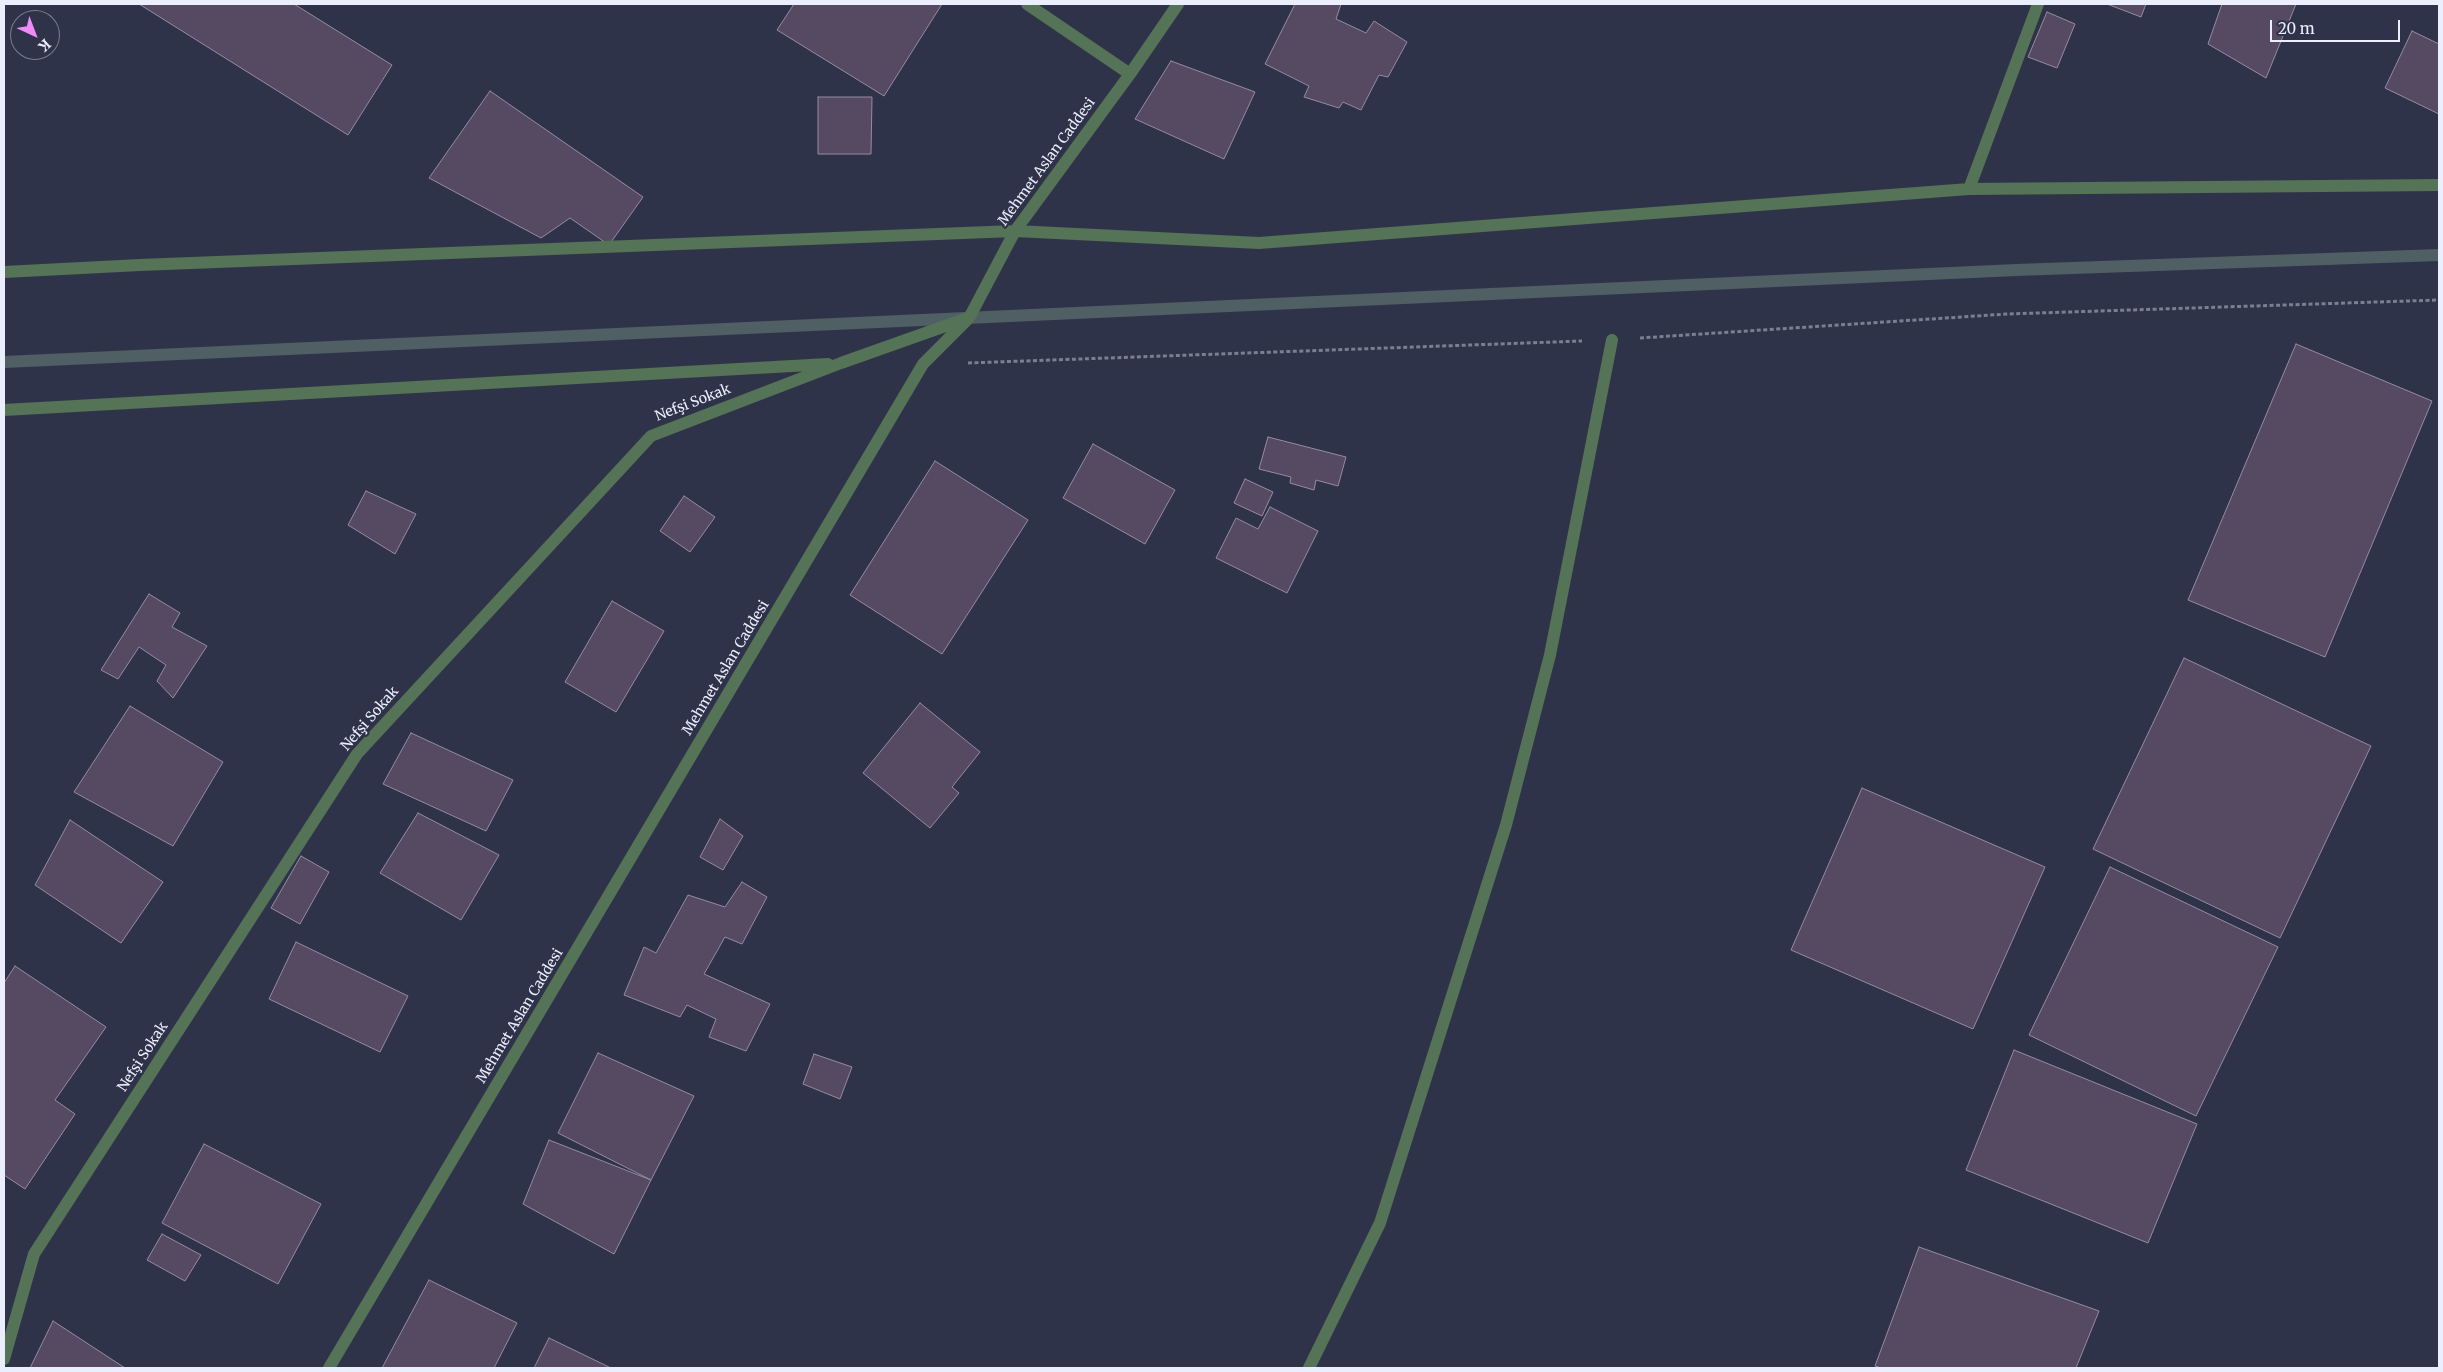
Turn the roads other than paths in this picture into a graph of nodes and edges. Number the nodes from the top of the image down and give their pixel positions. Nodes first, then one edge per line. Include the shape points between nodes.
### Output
1 (1027, 4) edge
2 (1178, 4) edge
3 (2038, 4) edge
4 (1130, 74) junction
5 (2439, 185) edge
6 (1969, 189) junction
7 (1014, 231) junction
8 (4, 272) edge
9 (969, 318) junction
10 (1612, 340) road end
11 (840, 363) junction
12 (4, 410) edge
13 (4, 1359) edge
14 (330, 1368) edge
15 (1309, 1368) edge

1 - 4 street
2 - 4 street, Mehmet Aslan Caddesi
3 - 6 street
4 - 7 street, Mehmet Aslan Caddesi
5 - 6 street
6 - 7 street via 1259,243
7 - 8 street
7 - 9 street, Mehmet Aslan Caddesi
9 - 11 street, Nefşi Sokak
9 - 14 street, Mehmet Aslan Caddesi via 922,364
10 - 15 street via 1550,655 1506,825 1380,1223
11 - 12 street
11 - 13 street, Nefşi Sokak via 650,436 357,754 34,1254

